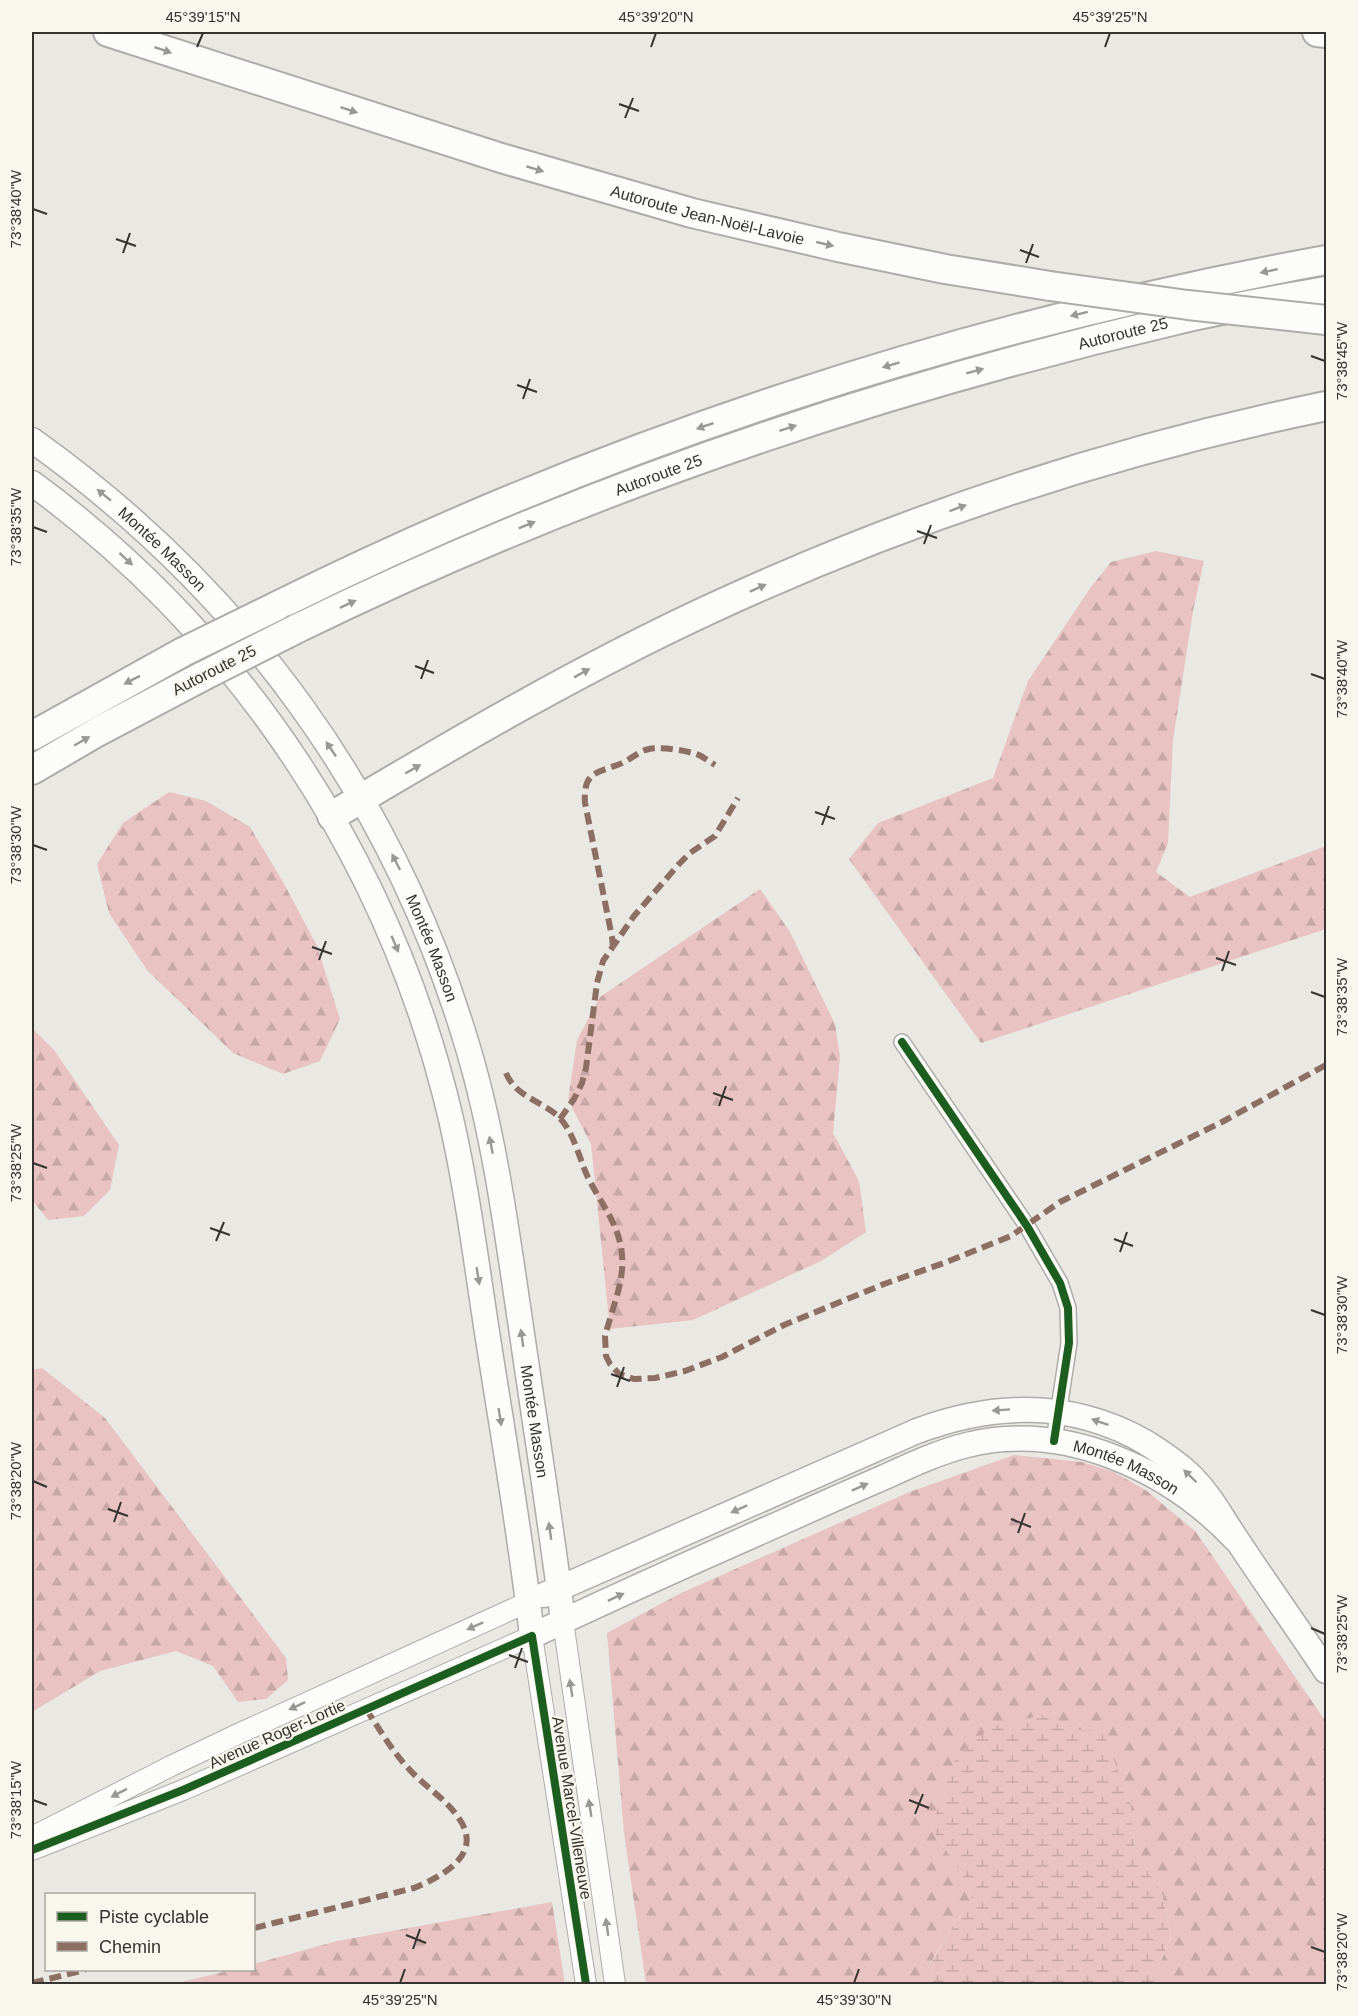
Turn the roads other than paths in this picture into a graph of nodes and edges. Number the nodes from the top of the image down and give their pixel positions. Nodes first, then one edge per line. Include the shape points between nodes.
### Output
1 (108, 32) edge
2 (1317, 32) edge
3 (1326, 33) edge
4 (1326, 260) edge
5 (1326, 291) edge
6 (1326, 320) edge
7 (1326, 406) edge
8 (32, 440) edge
9 (32, 483) edge
10 (32, 736) edge
11 (32, 770) edge
12 (362, 798) junction
13 (332, 816) junction
14 (902, 1042) dead end
15 (1059, 1413) junction
16 (1054, 1441) junction
17 (1236, 1540) junction
18 (559, 1588) junction
19 (528, 1602) junction
20 (562, 1621) junction
21 (532, 1636) junction
22 (1326, 1671) edge
23 (32, 1837) edge
24 (32, 1850) edge
25 (586, 1984) edge
26 (615, 1984) edge

1 -> 6 highway, Autoroute Jean-Noël-Lavoie, bridge via 501,158 683,211 945,269 1188,305
2 - 3 highway
4 -> 10 highway, Autoroute 25, bridge via 1007,332 878,368 654,444 390,552 183,652
11 -> 5 highway, Autoroute 25, bridge via 203,676 406,577 679,466 933,382 1178,319
12 -> 7 highway via 615,656 708,610 861,544 1074,470
12 -> 8 main road, Montée Masson via 297,699 226,612 130,516
9 -> 13 main road, Montée Masson via 120,554 194,627 261,708
12 - 13 highway
18 -> 12 main road, Montée Masson via 506,1226 477,1078 448,983 423,921
13 -> 19 main road, Montée Masson via 373,895 406,973 451,1118
14 - 15 street via 1032,1234 1060,1283 1069,1326
15 - 16 street
17 -> 15 main road, Montée Masson via 1208,1495 1178,1464 1111,1425
15 -> 18 main road, Montée Masson via 999,1410 942,1421
16 - 17 main road, Montée Masson via 1104,1453 1167,1484
20 -> 16 main road, Montée Masson via 947,1451 1002,1439
17 - 22 main road, Montée Masson
18 - 19 main road, Avenue Roger-Lortie
18 - 20 main road, Montée Masson
19 - 21 main road, Montée Masson
19 -> 23 street, Avenue Roger-Lortie via 228,1738
20 - 21 main road, Avenue Roger-Lortie
26 -> 20 street, Avenue Marcel-Villeneuve
21 - 24 street, Avenue Roger-Lortie via 183,1790
21 - 25 street, Avenue Marcel-Villeneuve

